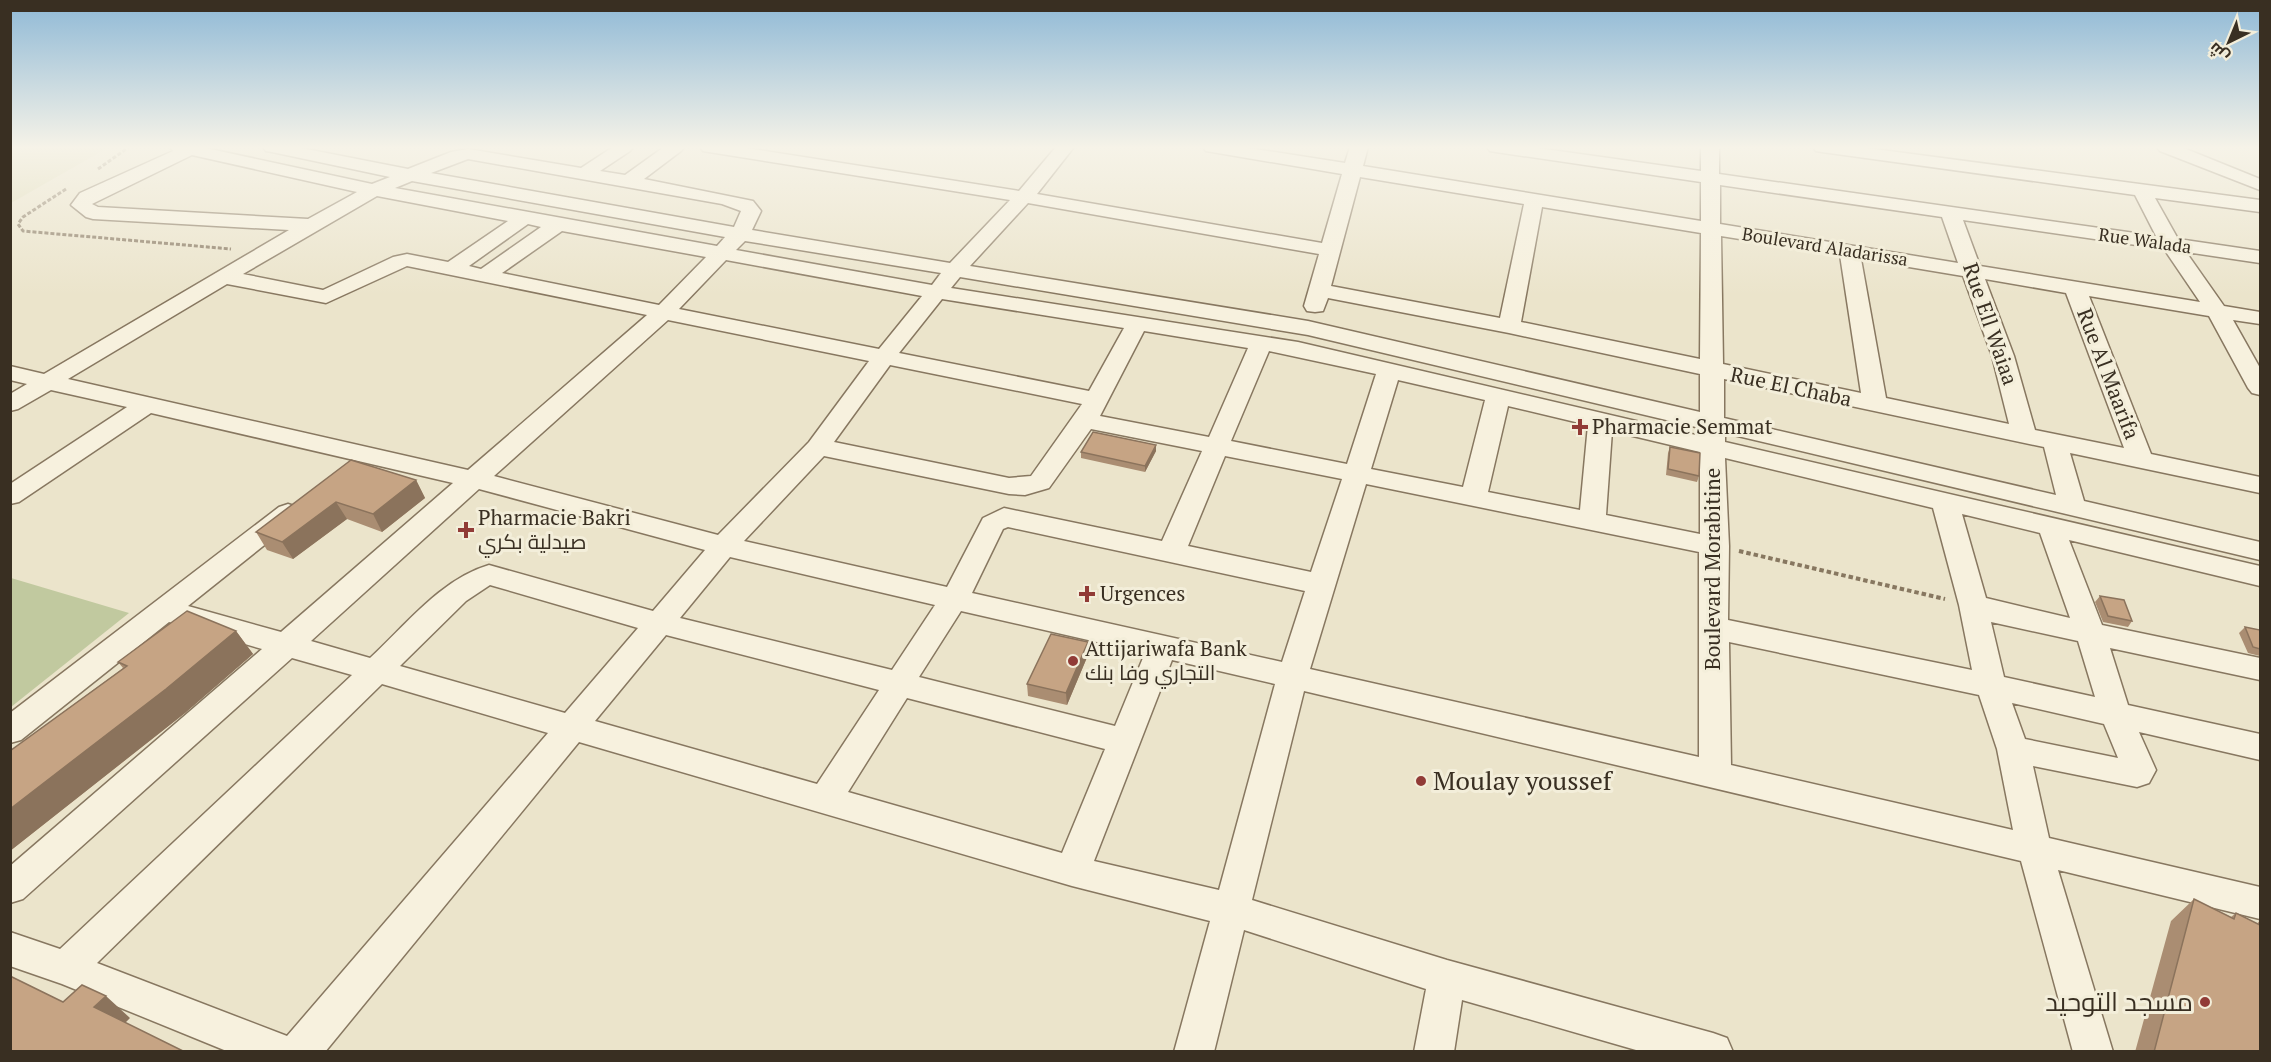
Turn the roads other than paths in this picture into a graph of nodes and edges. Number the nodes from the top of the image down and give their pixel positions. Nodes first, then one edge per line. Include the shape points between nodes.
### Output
1 (1024, 196) edge
2 (88, 197) edge
3 (362, 197) edge
4 (409, 197) edge
5 (526, 197) edge
6 (705, 197) edge
7 (1027, 197) edge
8 (1344, 197) edge
9 (1514, 197) edge
10 (1711, 197) edge
11 (1845, 197) edge
12 (2145, 197) edge
13 (2190, 197) edge
14 (1534, 200) junction
15 (2260, 206) edge
16 (1950, 212) junction
17 (524, 218) junction
18 (558, 224) junction
19 (310, 225) junction
20 (1711, 229) junction
21 (740, 234) junction
22 (2170, 245) junction
23 (1329, 250) junction
24 (1849, 251) junction
25 (722, 253) junction
26 (2260, 257) edge
27 (452, 269) junction
28 (1973, 271) junction
29 (487, 274) junction
30 (225, 277) junction
31 (945, 282) junction
32 (2075, 288) junction
33 (1321, 290) junction
34 (2217, 311) junction
35 (663, 313) junction
36 (2260, 318) edge
37 (1137, 324) junction
38 (1509, 326) junction
39 (1303, 339) junction
40 (1261, 344) junction
41 (883, 358) junction
42 (1389, 370) junction
43 (1713, 370) junction
44 (10, 373) edge
45 (47, 382) junction
46 (2260, 388) edge
47 (1498, 396) junction
48 (10, 404) edge
49 (1875, 404) junction
50 (146, 405) junction
51 (1091, 410) junction
52 (1601, 421) junction
53 (1712, 435) junction
54 (2025, 437) junction
55 (2055, 443) junction
56 (818, 447) junction
57 (1216, 448) junction
58 (363, 453) junction
59 (2140, 460) junction
60 (336, 474) edge
61 (1356, 474) junction
62 (472, 479) junction
63 (2260, 485) edge
64 (10, 496) edge
65 (309, 496) edge
66 (1474, 496) junction
67 (1945, 502) junction
68 (2073, 507) junction
69 (1592, 522) junction
70 (2051, 527) junction
71 (724, 546) junction
72 (1715, 546) junction
73 (2260, 551) edge
74 (1171, 553) junction
75 (2260, 576) edge
76 (1321, 584) junction
77 (953, 599) junction
78 (1973, 605) junction
79 (165, 610) junction
80 (660, 623) junction
81 (1714, 628) junction
82 (2090, 633) junction
83 (287, 645) junction
84 (1162, 648) junction
85 (2260, 669) edge
86 (375, 670) junction
87 (1292, 678) junction
88 (899, 684) junction
89 (1991, 686) junction
90 (2116, 716) junction
91 (572, 727) junction
92 (10, 730) edge
93 (1124, 741) junction
94 (2260, 747) edge
95 (2013, 749) junction
96 (1715, 776) junction
97 (825, 800) junction
98 (2035, 850) junction
99 (1071, 871) junction
100 (10, 888) edge
101 (2260, 903) edge
102 (1233, 910) junction
103 (10, 949) edge
104 (66, 968) junction
105 (1447, 978) junction
106 (278, 1052) edge
107 (299, 1052) edge
108 (1194, 1052) edge
109 (1434, 1052) edge
110 (1713, 1052) edge
111 (2092, 1052) edge

1 - 31 street
2 - 19 street via 81,205 93,213
3 - 19 street
4 - 17 street
5 - 21 street
6 - 21 street via 746,205 750,217
7 - 23 street
8 - 23 street
9 - 14 street, Boulevard Aladarissa
10 - 20 street, Boulevard Morabitine
11 - 16 street, Rue Walada
12 - 22 street
13 - 15 street
14 - 20 street, Boulevard Aladarissa
14 - 38 street
16 - 22 street, Rue Walada
16 - 28 street, Rue Ell Waiaa
17 - 18 street
17 - 27 street
18 - 25 street
18 - 29 street
19 - 30 street
20 - 24 street, Boulevard Aladarissa
20 - 43 street, Boulevard Morabitine
21 - 25 street
21 - 31 street
22 - 26 street, Rue Walada
22 - 34 street
23 - 33 street
24 - 28 street, Boulevard Aladarissa
24 - 49 street
25 - 31 street
25 - 35 street
27 - 29 street
27 - 30 street via 400,261 331,296 319,297
28 - 32 street, Boulevard Aladarissa
28 - 54 street, Rue Ell Waiaa via 2003,356
29 - 35 street
30 - 45 street
31 - 37 street
31 - 39 street
31 - 41 street
32 - 34 street, Boulevard Aladarissa
32 - 59 street, Rue Al Maarifa
33 - 38 street, Rue El Chaba
33 - 39 street
34 - 36 street, Boulevard Aladarissa
34 - 46 street
35 - 41 street
35 - 62 street
37 - 40 street
37 - 51 street
38 - 43 street, Rue El Chaba
39 - 40 street
39 - 42 street
39 - 53 street
40 - 57 street
41 - 51 street
41 - 56 street
42 - 47 street
42 - 61 street
43 - 49 street, Rue El Chaba
43 - 53 street, Boulevard Morabitine
44 - 45 street
45 - 48 street
45 - 50 street
47 - 52 street
47 - 66 street
49 - 54 street, Rue El Chaba
50 - 58 street
50 - 64 street
51 - 56 street via 1040,482 1027,487
51 - 57 street
52 - 53 street
52 - 69 street
53 - 67 street
53 - 68 street
53 - 72 street, Boulevard Morabitine
54 - 55 street, Rue El Chaba
55 - 59 street, Rue El Chaba
55 - 68 street
56 - 71 street
57 - 61 street
57 - 74 street
58 - 60 street
58 - 62 street
59 - 63 street, Rue El Chaba
61 - 66 street
61 - 76 street
62 - 71 street
62 - 83 street
65 - 79 street
66 - 69 street
67 - 70 street
67 - 78 street
68 - 73 street
69 - 72 street
70 - 75 street
70 - 82 street
71 - 77 street
71 - 80 street
72 - 81 street, Boulevard Morabitine
74 - 76 street
74 - 77 street via 1004,517 992,524
76 - 87 street
77 - 84 street
77 - 88 street
78 - 82 street
78 - 89 street
79 - 83 street
79 - 92 street
80 - 86 street via 489,575 456,594
80 - 88 street
80 - 91 street
81 - 89 street
81 - 96 street, Boulevard Morabitine
82 - 85 street
82 - 90 street
83 - 86 street
83 - 100 street
84 - 87 street
84 - 93 street
86 - 91 street
86 - 104 street
87 - 96 street
87 - 102 street
88 - 93 street
88 - 97 street
89 - 90 street
89 - 95 street
90 - 94 street
90 - 95 street via 2140,770 2137,774
91 - 97 street
91 - 107 street
93 - 99 street
95 - 98 street
96 - 98 street
97 - 99 street
98 - 101 street
98 - 111 street
99 - 102 street
102 - 105 street
102 - 108 street
103 - 104 street
104 - 106 street
105 - 109 street
105 - 110 street

